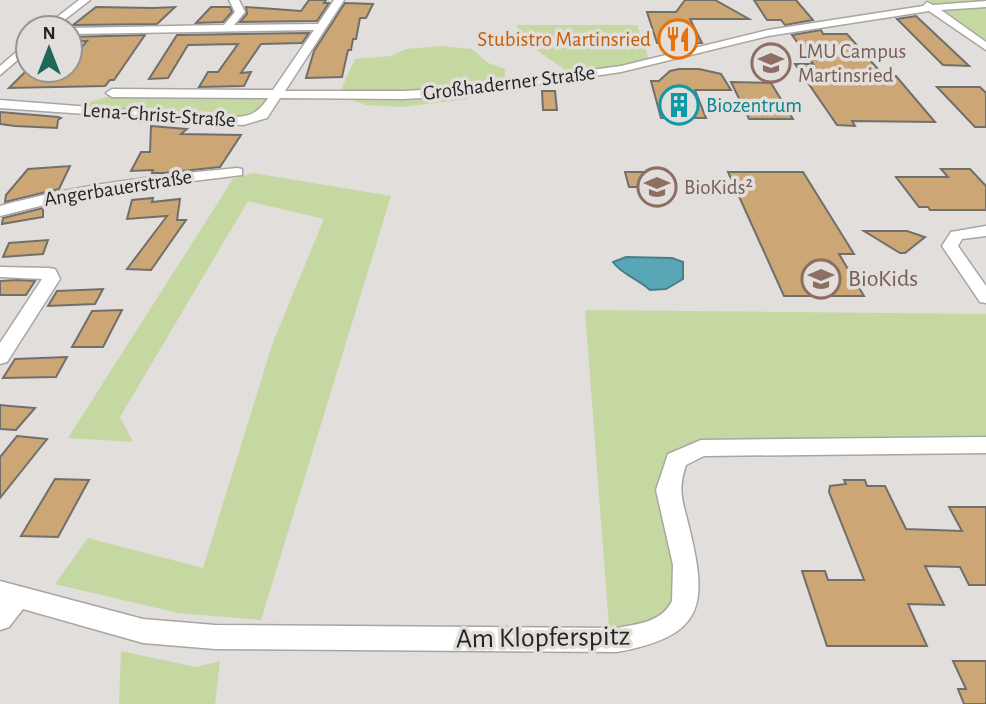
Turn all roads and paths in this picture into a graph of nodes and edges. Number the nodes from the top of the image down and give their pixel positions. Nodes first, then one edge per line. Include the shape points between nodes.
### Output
1 (85, 0) edge
2 (234, 0) edge
3 (339, 0) edge
4 (921, 0) edge
5 (986, 4) edge
6 (931, 8) junction
7 (66, 14) edge
8 (320, 27) junction
9 (226, 29) junction
10 (84, 32) edge
11 (986, 47) edge
12 (14, 58) edge
13 (0, 72) edge
14 (113, 93) dead end
15 (278, 94) junction
16 (0, 104) edge
17 (237, 172) dead end
18 (0, 211) edge
19 (986, 231) edge
20 (0, 272) edge
21 (986, 298) edge
22 (0, 358) edge
23 (986, 445) edge
24 (8, 595) edge
25 (0, 619) edge

1 - 7 street
2 - 9 street via 240,12
3 - 8 street, Lena-Christ-Straße
4 - 6 street
5 - 6 street, Großhaderner Straße
6 - 11 street
6 - 15 street, Großhaderner Straße via 761,34 632,66 522,84 403,95
8 - 9 street
8 - 15 street, Lena-Christ-Straße
9 - 10 street
12 - 13 street
14 - 15 street, Großhaderner Straße
15 - 16 street, Lena-Christ-Straße via 263,115 243,121
17 - 18 street, Angerbauerstraße via 115,185
19 - 21 street via 957,236 950,246
20 - 22 street via 49,272 51,279
23 - 24 street, Am Klopferspitz via 701,448 677,460 667,488 688,574 688,592 682,611 667,627 642,637 215,637 143,631
24 - 25 street, Am Klopferspitz

